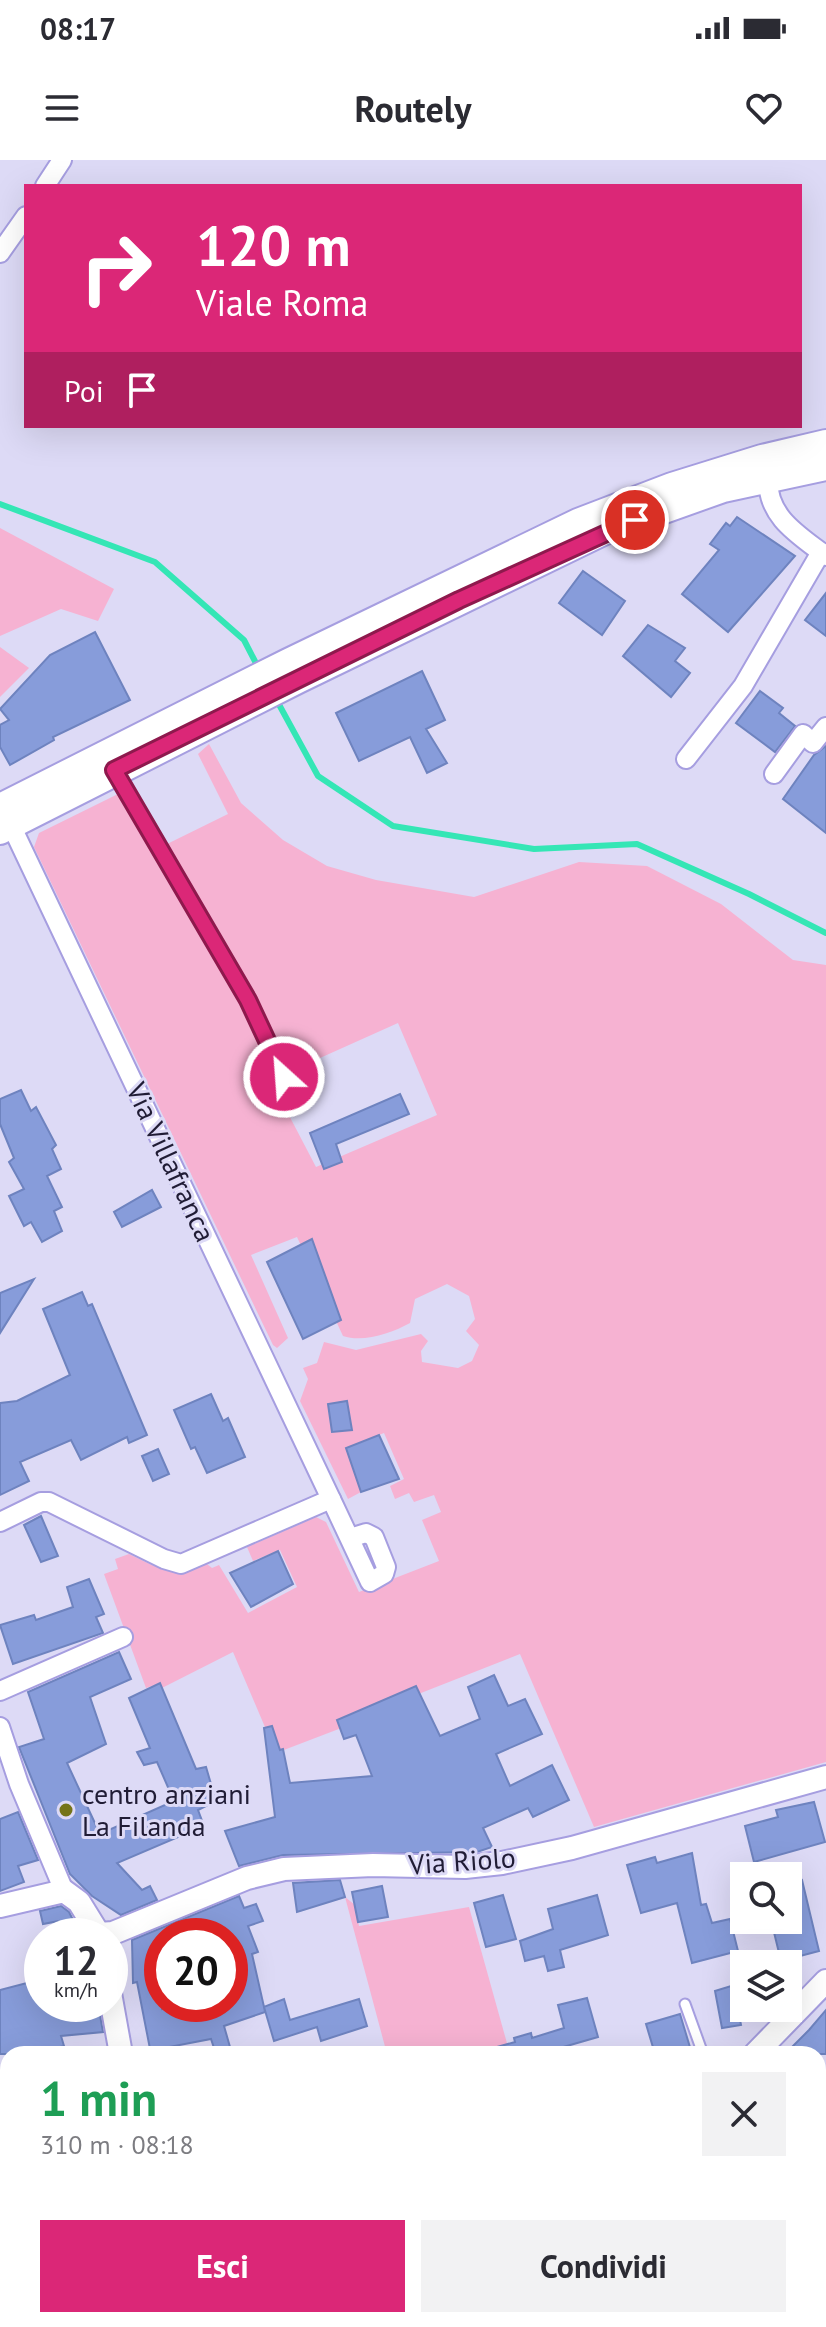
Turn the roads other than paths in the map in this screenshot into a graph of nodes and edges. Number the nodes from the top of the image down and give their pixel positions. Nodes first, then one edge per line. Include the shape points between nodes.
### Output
1 (62, 160) edge
2 (46, 184) edge
3 (24, 219) edge
4 (0, 253) edge
5 (826, 443) edge
6 (826, 467) edge
7 (768, 480) junction
8 (823, 554) edge
9 (404, 617) junction
10 (826, 727) edge
11 (686, 759) dead end
12 (110, 763) junction
13 (774, 774) dead end
14 (3, 817) edge
15 (284, 1077) dead end
16 (331, 1499) junction
17 (0, 1522) edge
18 (350, 1538) dead end
19 (123, 1637) dead end
20 (0, 1691) edge
21 (0, 1727) edge
22 (826, 1777) edge
23 (64, 1891) junction
24 (0, 1906) edge
25 (89, 1918) edge
26 (128, 1927) edge
27 (826, 1981) edge
28 (685, 2004) dead end
29 (115, 2022) edge
30 (120, 2046) edge
31 (700, 2046) edge
32 (763, 2046) edge

1 - 2 street
3 - 4 street
5 - 9 main road via 672,486 578,522
6 - 7 main road
7 - 8 street via 776,513
7 - 9 main road via 723,489 605,531
8 - 11 street via 743,686
9 - 12 main road
10 - 13 street via 813,743 803,734
12 - 14 main road
12 - 15 lane via 248,1000
14 - 16 street, Via Villafranca
16 - 17 street via 181,1564 49,1502
16 - 18 street, Via Villafranca
19 - 20 street
21 - 23 street
22 - 26 street, Via Riolo via 502,1863 284,1869 247,1878
23 - 24 street
23 - 25 street
27 - 32 street
28 - 31 lane
29 - 30 street

